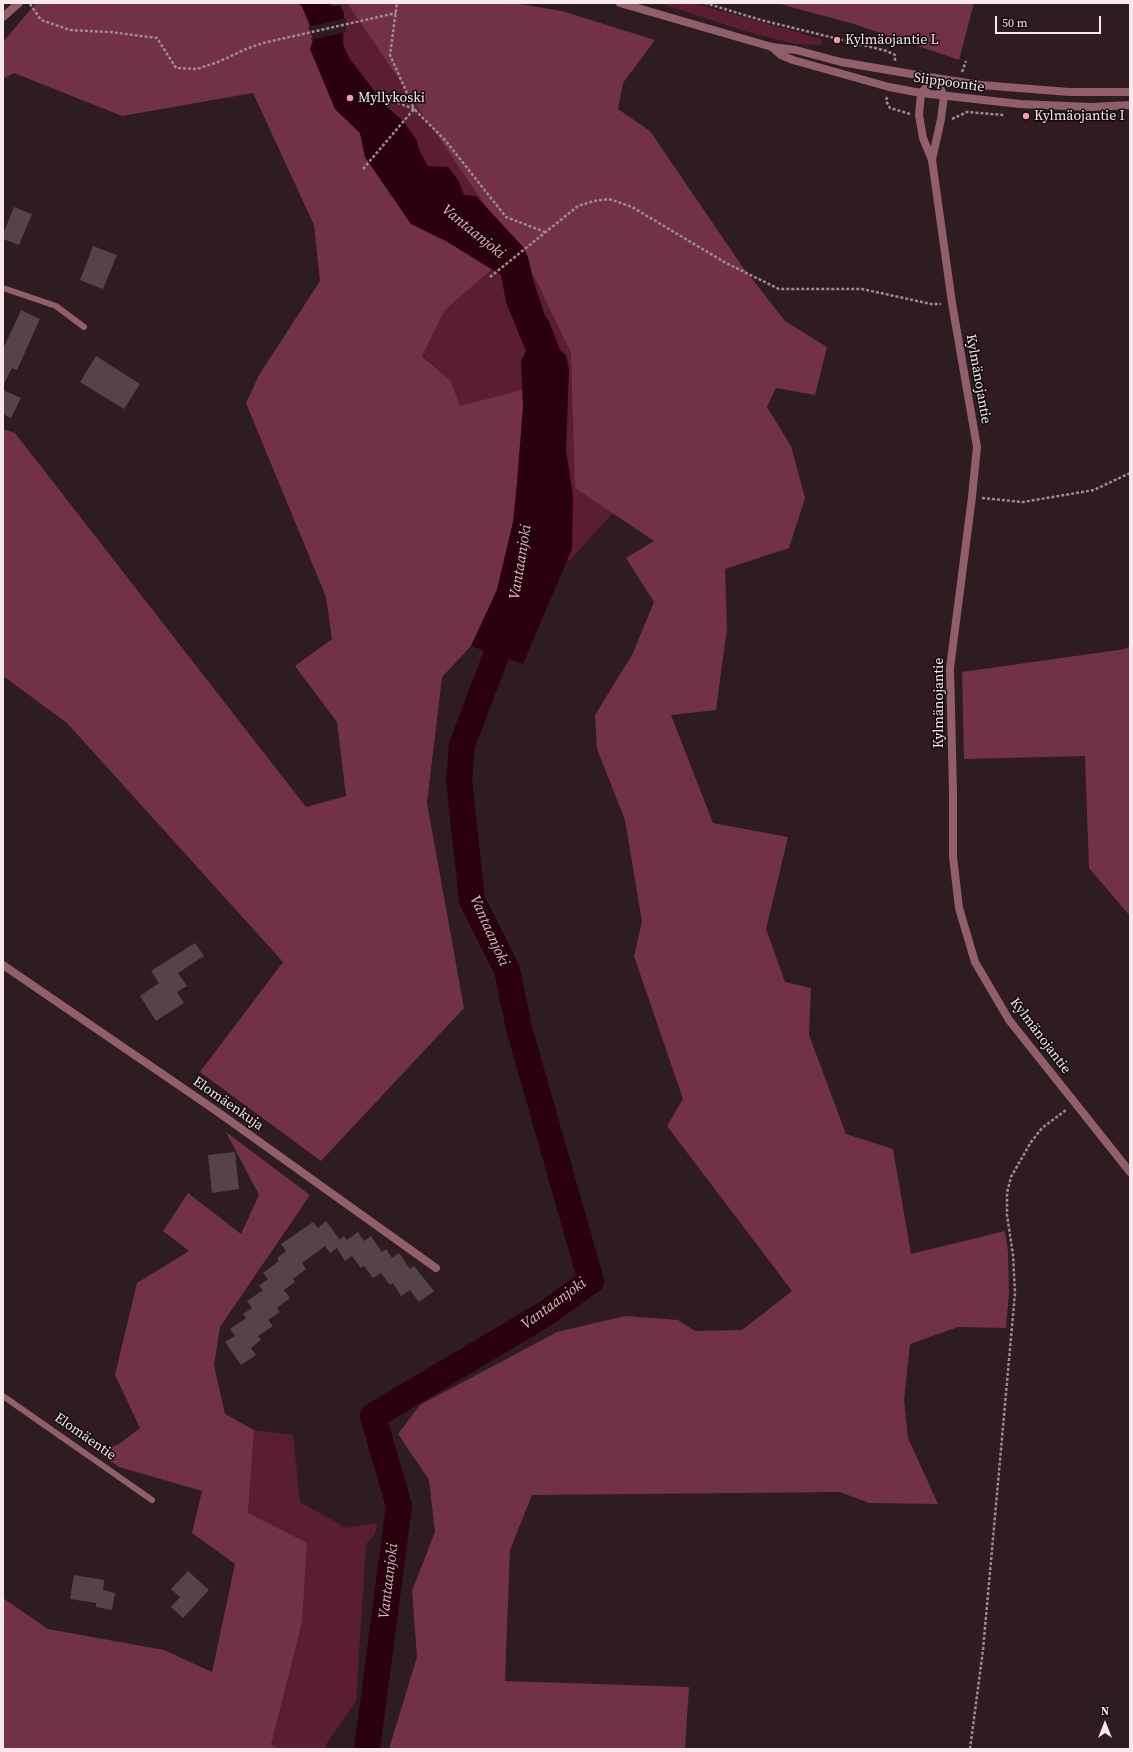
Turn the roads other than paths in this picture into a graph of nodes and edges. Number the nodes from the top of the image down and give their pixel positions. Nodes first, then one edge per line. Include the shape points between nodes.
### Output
1 (19, 3) edge
2 (620, 3) edge
3 (3, 17) edge
4 (772, 47) junction
5 (935, 78) junction
6 (1130, 92) edge
7 (921, 93) junction
8 (944, 96) junction
9 (1130, 105) edge
10 (932, 160) junction
11 (3, 288) edge
12 (84, 327) dead end
13 (3, 964) edge
14 (1130, 1172) edge
15 (436, 1268) dead end
16 (3, 1396) edge
17 (152, 1500) dead end

1 - 3 street
2 - 4 street, Siippoontie
4 - 5 street, Siippoontie
4 - 7 street, Siippoontie via 781,55 793,60
5 - 6 street, Siippoontie via 1019,89
5 - 7 street
5 - 8 street
7 - 8 street, Siippoontie
7 - 10 street, Kylmänojantie via 919,115 923,138
8 - 9 street, Siippoontie via 1058,106
8 - 10 street, Kylmänojantie
10 - 14 street, Kylmänojantie via 952,303 977,446 950,668 954,857 959,908 975,962 1009,1020
11 - 12 lane via 56,306
13 - 15 street, Elomäenkuja via 215,1110
16 - 17 lane, Elomäentie

